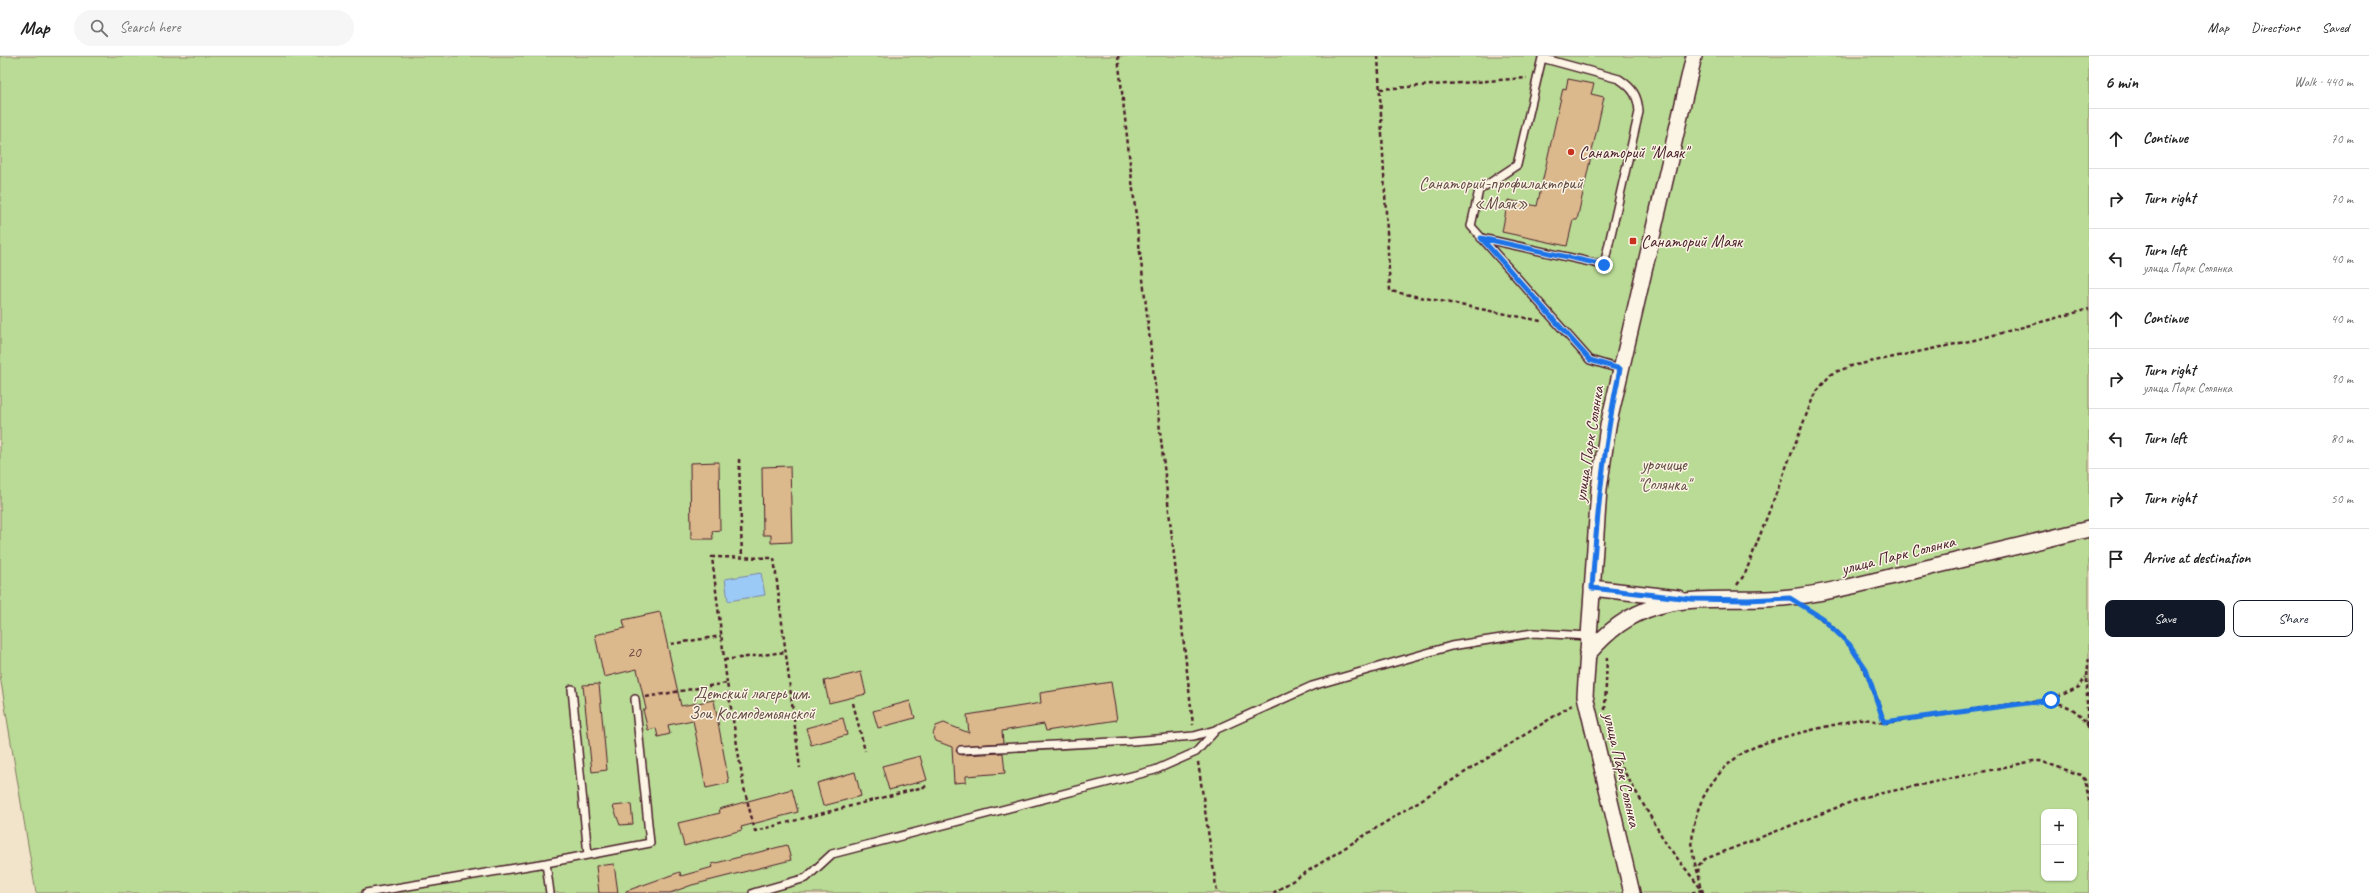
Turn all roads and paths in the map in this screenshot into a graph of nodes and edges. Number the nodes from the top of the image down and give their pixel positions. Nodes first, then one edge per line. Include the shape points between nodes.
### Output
1 (1118, 56) edge
2 (1378, 56) edge
3 (1694, 56) edge
4 (1542, 57) edge
5 (1538, 78) junction
6 (1380, 89) junction
7 (1481, 238) junction
8 (2089, 309) edge
9 (1558, 325) junction
10 (1620, 369) junction
11 (739, 459) dead end
12 (2089, 529) edge
13 (742, 558) junction
14 (1592, 588) junction
15 (1790, 598) junction
16 (1691, 599) junction
17 (1726, 600) junction
18 (1608, 632) junction
19 (721, 636) junction
20 (1589, 636) junction
21 (670, 644) dead end
22 (785, 652) junction
23 (1587, 655) junction
24 (2089, 656) edge
25 (724, 660) junction
26 (2086, 676) junction
27 (727, 683) junction
28 (572, 689) dead end
29 (1585, 696) junction
30 (635, 699) joint
31 (2051, 700) junction
32 (853, 702) dead end
33 (1605, 714) dead end
34 (1884, 722) junction
35 (2088, 727) edge
36 (1217, 729) junction
37 (1194, 736) junction
38 (961, 750) dead end
39 (865, 751) dead end
40 (1196, 752) junction
41 (1617, 758) dead end
42 (800, 768) dead end
43 (927, 786) dead end
44 (2089, 801) edge
45 (588, 855) junction
46 (546, 863) junction
47 (1698, 873) junction
48 (366, 893) edge
49 (550, 893) edge
50 (753, 893) edge
51 (1217, 893) edge
52 (1272, 893) edge
53 (1632, 893) edge
54 (1691, 893) edge
55 (1702, 893) edge

1 - 37 path
2 - 6 path
3 - 10 street, улица Парк Солянка
4 - 5 lane
4 - 7 lane via 1619,79 1632,89 1639,102 1639,112 1604,265
5 - 6 path
5 - 7 lane via 1517,165 1479,190 1471,226
6 - 9 path via 1390,292
7 - 9 lane
8 - 17 path via 1979,339 1851,366 1830,374 1814,395 1744,574
9 - 10 lane via 1590,360
10 - 14 street, улица Парк Солянка via 1600,481
11 - 13 path
12 - 15 street, улица Парк Солянка via 1843,588
13 - 19 path via 712,557
13 - 22 path via 774,558
14 - 16 street
14 - 20 street, улица Парк Солянка
15 - 17 street, улица Парк Солянка
15 - 34 path via 1822,618 1849,644 1866,669
16 - 17 street, улица Парк Солянка
16 - 18 street, улица Парк Солянка via 1645,612
18 - 23 street, улица Парк Солянка
18 - 33 path
19 - 21 path
19 - 25 path
20 - 23 street, улица Парк Солянка
20 - 36 lane via 1533,633 1451,646 1312,686
22 - 25 path
22 - 42 path
23 - 29 street, улица Парк Солянка
24 - 26 path
25 - 27 path
26 - 31 path via 2079,687
26 - 35 path
27 - 30 path
27 - 43 path via 744,788 755,831
28 - 45 lane
29 - 52 path
29 - 53 street, улица Парк Солянка
30 - 45 lane via 650,843
31 - 34 path
31 - 35 path via 2070,707
32 - 39 path
34 - 47 path via 1860,719 1787,736 1743,752 1712,779 1696,814 1690,845
36 - 37 lane
36 - 40 lane
37 - 38 lane
40 - 50 lane via 1155,770 832,854 806,878
40 - 51 path
41 - 54 path via 1622,771 1667,845 1702,890
44 - 47 path via 2085,780 2081,775 2033,761 1864,797 1705,859 1699,865
45 - 46 lane
46 - 48 lane
46 - 49 lane
47 - 55 path

